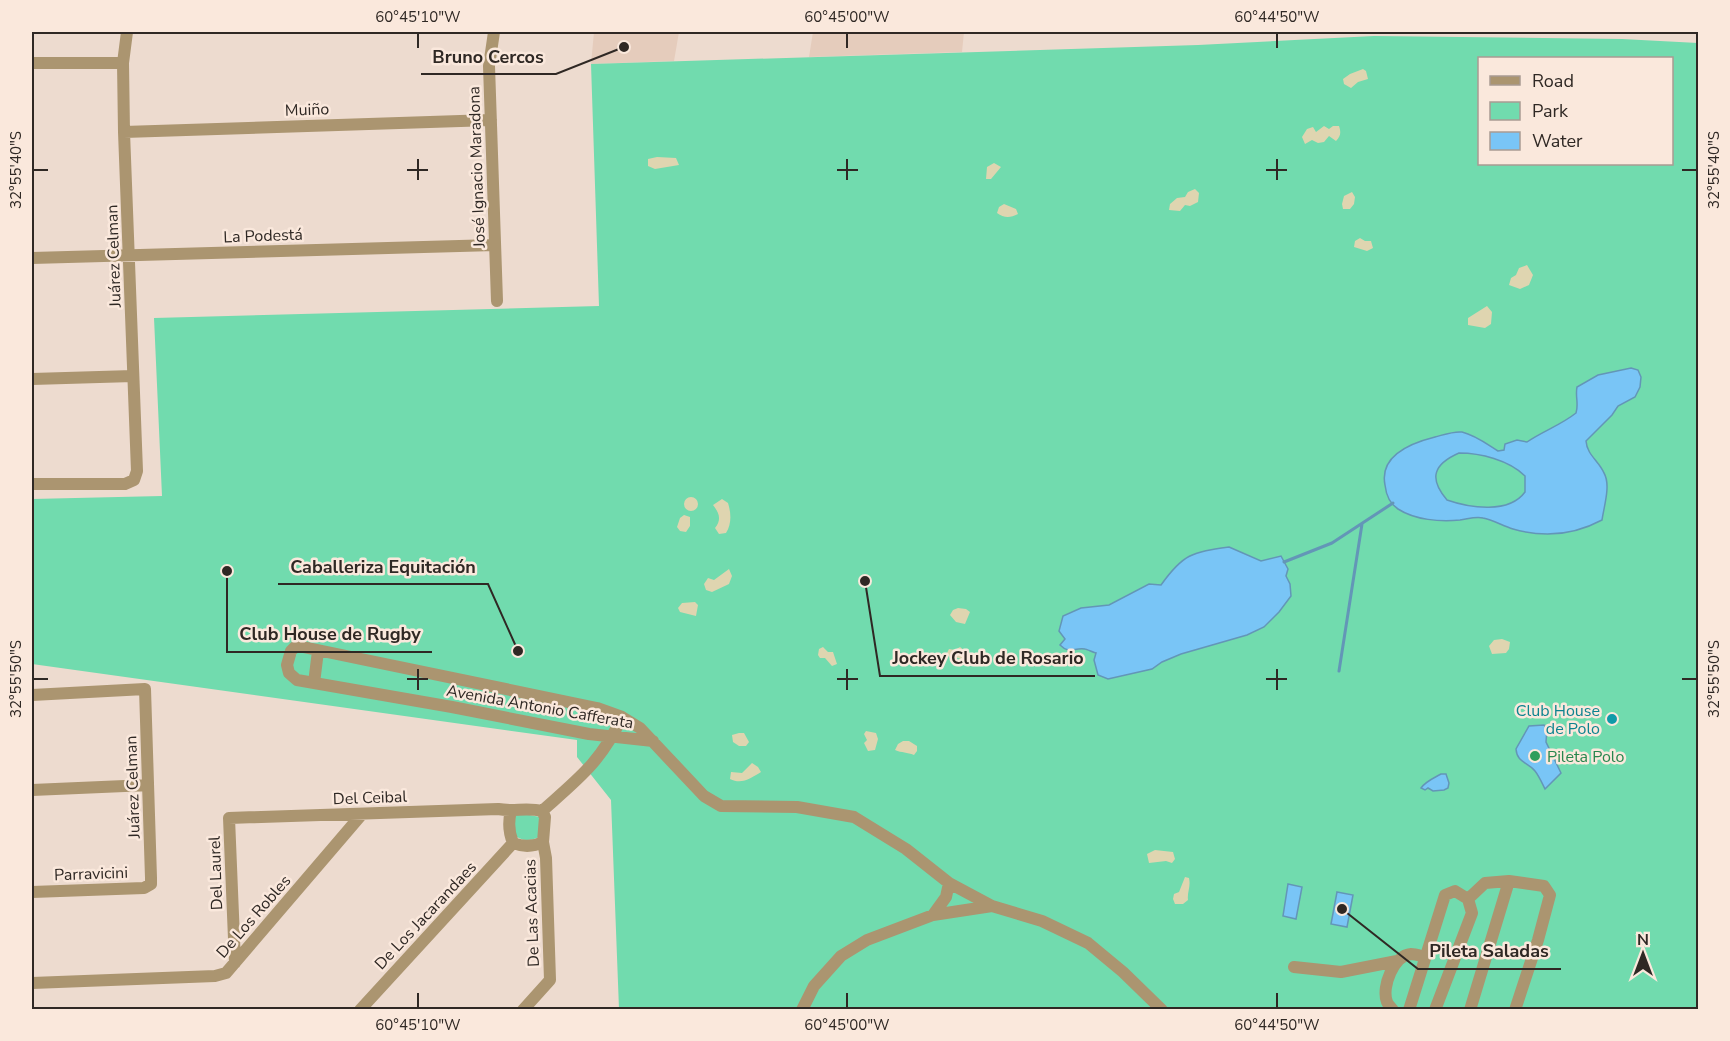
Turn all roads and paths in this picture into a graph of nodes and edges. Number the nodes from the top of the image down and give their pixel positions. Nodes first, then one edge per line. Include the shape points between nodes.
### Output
1 (127, 32) edge
2 (494, 32) edge
3 (32, 63) edge
4 (123, 63) junction
5 (491, 120) junction
6 (124, 132) junction
7 (495, 245) junction
8 (130, 255) junction
9 (32, 258) edge
10 (497, 301) dead end
11 (133, 376) junction
12 (32, 379) edge
13 (32, 484) edge
14 (318, 651) junction
15 (314, 683) junction
16 (32, 695) edge
17 (622, 717) junction
18 (612, 738) junction
19 (653, 741) junction
20 (148, 785) junction
21 (32, 790) edge
22 (511, 811) junction
23 (542, 811) junction
24 (362, 814) junction
25 (229, 818) joint
26 (543, 842) junction
27 (513, 843) junction
28 (1509, 880) junction
29 (949, 883) junction
30 (151, 884) joint
31 (32, 892) edge
32 (1468, 899) junction
33 (992, 906) junction
34 (933, 915) junction
35 (1425, 957) junction
36 (1397, 961) junction
37 (235, 963) junction
38 (1294, 967) dead end
39 (32, 983) edge
40 (360, 1010) edge
41 (523, 1010) edge
42 (802, 1010) edge
43 (1162, 1010) edge
44 (1393, 1010) edge
45 (1409, 1010) edge
46 (1435, 1010) edge
47 (1470, 1010) edge
48 (1515, 1010) edge

1 - 4 street, Juárez Celman
2 - 5 street, José Ignacio Maradona via 489,66
3 - 4 street
4 - 6 street, Juárez Celman
5 - 6 street, Muiño
5 - 7 street, José Ignacio Maradona
6 - 8 street, Juárez Celman
7 - 8 street, La Podestá
7 - 10 street, José Ignacio Maradona
8 - 9 street, La Podestá
8 - 11 street, Juárez Celman
11 - 12 street
11 - 13 street, Juárez Celman via 137,471 134,480 125,484
14 - 15 street
14 - 15 street, Avenida Antonio Cafferata via 295,647 287,665 297,680
14 - 17 street, Avenida Antonio Cafferata via 597,708
15 - 18 street, Avenida Antonio Cafferata
16 - 20 street, Juárez Celman via 145,689
17 - 18 street
17 - 19 street, Avenida Antonio Cafferata
18 - 19 street, Avenida Antonio Cafferata
18 - 23 street via 588,771
19 - 29 street, Avenida Antonio Cafferata via 704,796 721,806 797,807 854,817 906,849
20 - 21 street
20 - 30 street, Juárez Celman
22 - 23 street
22 - 24 street, Del Ceibal
22 - 27 street
23 - 26 street
24 - 25 street, Del Ceibal
24 - 37 street, De Los Robles
25 - 37 street, Del Laurel
26 - 27 street via 536,846
26 - 41 street, De Las Acacias via 550,980
27 - 40 street, De Los Jacarandaes
28 - 32 street via 1485,883
28 - 47 street
28 - 48 street via 1544,885 1550,895
29 - 33 street, Avenida Antonio Cafferata
29 - 34 street via 946,897
30 - 31 street, Parravicini via 144,888
32 - 35 street via 1455,891 1445,895
32 - 46 street via 1472,913
33 - 34 street
33 - 43 street, Avenida Antonio Cafferata via 1042,921 1088,943
34 - 42 street via 867,940 841,956 814,986
35 - 36 street via 1409,954
35 - 45 street
36 - 38 street via 1341,972
36 - 44 street via 1386,992
37 - 39 street, De Los Robles via 226,973 215,976

